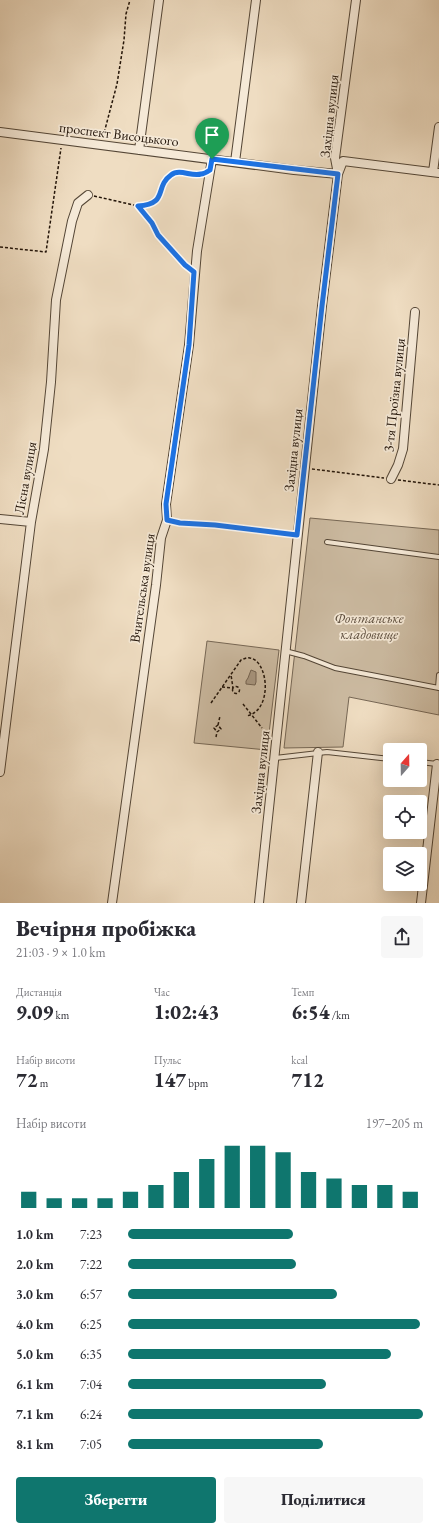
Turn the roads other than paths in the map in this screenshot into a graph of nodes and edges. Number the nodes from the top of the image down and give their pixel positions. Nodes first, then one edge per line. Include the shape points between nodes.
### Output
1 (159, 0) edge
2 (256, 0) edge
3 (356, 0) edge
4 (439, 127) edge
5 (0, 132) edge
6 (139, 150) junction
7 (212, 159) junction
8 (235, 162) junction
9 (436, 173) edge
10 (338, 174) junction
11 (88, 195) road end
12 (415, 312) dead end
13 (391, 479) road end
14 (0, 518) edge
15 (31, 522) junction
16 (327, 542) dead end
17 (439, 557) edge
18 (286, 651) junction
19 (439, 675) edge
20 (438, 688) edge
21 (318, 752) junction
22 (274, 758) junction
23 (383, 758) edge
24 (427, 763) edge
25 (437, 764) joint
26 (0, 772) edge
27 (112, 903) edge
28 (259, 903) edge
29 (301, 903) edge
30 (421, 903) edge

1 - 6 street
2 - 8 street
3 - 10 street, Західна вулиця via 335,158
4 - 9 street
5 - 6 street, проспект Висоцького
6 - 7 street, проспект Висоцького
7 - 8 street, проспект Висоцького
7 - 27 street, Вчительська вулиця via 194,272 189,345 166,504 167,520 160,538 156,585
8 - 10 street, проспект Висоцького
9 - 10 street via 343,161
10 - 18 street, Західна вулиця
11 - 15 street, Лісна вулиця via 78,203 72,221 56,300 44,448
12 - 13 street, 3-тя Проїзна вулиця via 403,449
14 - 15 street
15 - 26 street, Лісна вулиця
16 - 17 lane
18 - 20 lane via 335,668
18 - 22 street, Західна вулиця
19 - 20 lane
21 - 22 lane
21 - 23 lane
21 - 29 street
22 - 28 street, Західна вулиця
24 - 25 lane
25 - 30 street

